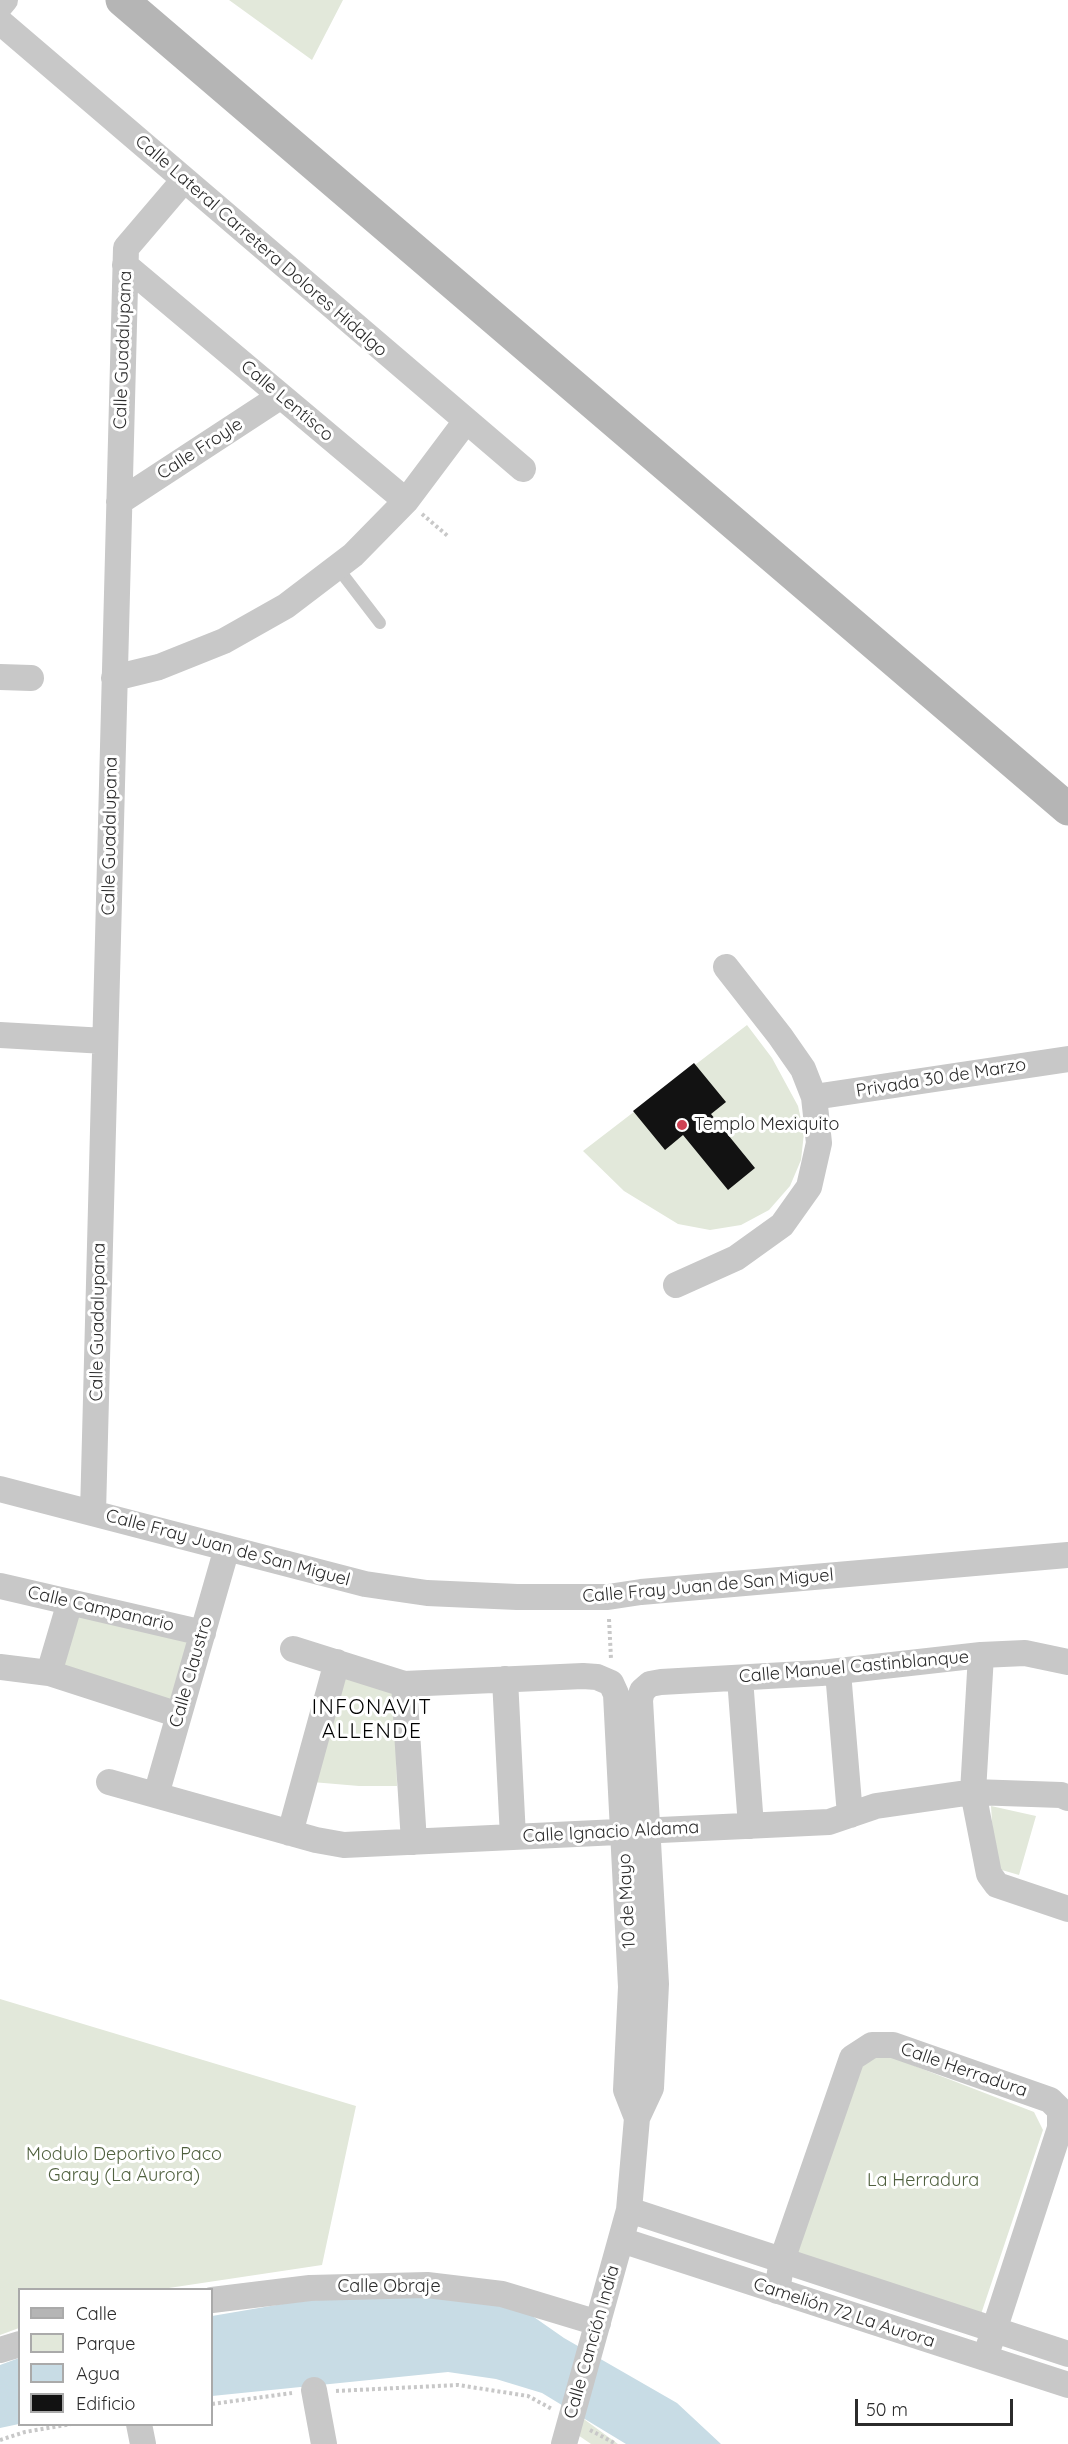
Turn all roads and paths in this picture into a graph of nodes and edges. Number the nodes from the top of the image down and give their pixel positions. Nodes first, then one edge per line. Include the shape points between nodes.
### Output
1 (5, 0) edge
2 (122, 0) edge
3 (0, 6) edge
4 (0, 22) edge
5 (184, 180) junction
6 (125, 265) junction
7 (281, 396) junction
8 (466, 420) junction
9 (523, 469) dead end
10 (406, 501) junction
11 (119, 502) junction
12 (449, 537) dead end
13 (337, 567) junction
14 (380, 623) dead end
15 (0, 677) edge
16 (31, 678) dead end
17 (114, 678) junction
18 (1068, 809) edge
19 (726, 967) dead end
20 (0, 1035) edge
21 (105, 1041) junction
22 (1068, 1059) edge
23 (814, 1097) junction
24 (676, 1285) dead end
25 (0, 1489) edge
26 (93, 1513) junction
27 (227, 1548) junction
28 (1068, 1555) edge
29 (0, 1586) edge
30 (608, 1597) junction
31 (70, 1602) junction
32 (203, 1633) junction
33 (293, 1649) dead end
34 (981, 1655) junction
35 (337, 1662) junction
36 (1068, 1662) edge
37 (0, 1667) edge
38 (838, 1672) junction
39 (49, 1673) junction
40 (741, 1678) junction
41 (505, 1679) junction
42 (611, 1683) junction
43 (404, 1684) junction
44 (642, 1691) joint
45 (179, 1715) junction
46 (109, 1782) dead end
47 (1066, 1789) edge
48 (973, 1792) junction
49 (156, 1795) junction
50 (850, 1815) junction
51 (751, 1826) junction
52 (636, 1831) junction
53 (291, 1833) junction
54 (513, 1837) junction
55 (414, 1842) junction
56 (1068, 1909) edge
57 (629, 2210) junction
58 (621, 2241) junction
59 (782, 2260) junction
60 (777, 2291) junction
61 (213, 2300) edge
62 (598, 2323) junction
63 (994, 2329) junction
64 (18, 2345) edge
65 (0, 2350) edge
66 (1068, 2354) edge
67 (985, 2358) junction
68 (1068, 2385) edge
69 (315, 2390) junction
70 (213, 2404) edge
71 (60, 2426) edge
72 (139, 2426) edge
73 (567, 2434) edge
74 (0, 2440) edge
75 (142, 2444) edge
76 (324, 2444) edge

1 - 3 street
2 - 18 main road
4 - 5 street, Calle Lateral Carretera Dolores Hidalgo
5 - 6 street, Calle Guadalupana via 126,248
5 - 8 street, Calle Lateral Carretera Dolores Hidalgo
6 - 7 street, Calle Lentisco
6 - 11 street, Calle Guadalupana
7 - 10 street, Calle Lentisco
7 - 11 street, Calle Froyle
8 - 9 street, Calle Lateral Carretera Dolores Hidalgo
8 - 10 street
10 - 12 path
10 - 13 street
11 - 17 street, Calle Guadalupana
13 - 14 lane
13 - 17 street via 286,606 224,641 159,667
15 - 16 street
17 - 21 street, Calle Guadalupana
19 - 23 street via 803,1069
20 - 21 street
21 - 26 street, Calle Guadalupana
22 - 23 street, Privada 30 de Marzo
23 - 24 street via 819,1143 809,1187 782,1225 736,1258
25 - 26 street, Calle Fray Juan de San Miguel
26 - 27 street, Calle Fray Juan de San Miguel
27 - 30 street, Calle Fray Juan de San Miguel via 365,1584 427,1593
27 - 32 street, Calle Claustro
28 - 30 street, Calle Fray Juan de San Miguel
29 - 31 street, Calle Campanario
30 - 42 path
31 - 32 street, Calle Campanario
31 - 39 street
32 - 45 street, Calle Claustro
33 - 35 street
34 - 36 street, Calle Manuel Castinblanque via 1025,1653
34 - 38 street, Calle Manuel Castinblanque
34 - 48 street
35 - 43 street
35 - 53 street
37 - 39 street
38 - 40 street, Calle Manuel Castinblanque
38 - 50 street
39 - 45 street
40 - 44 street, Calle Manuel Castinblanque via 661,1682
40 - 51 street
41 - 42 street via 583,1676
41 - 43 street
41 - 54 street
42 - 52 street, 10 de Mayo via 616,1694
43 - 55 street
44 - 52 street, 10 de Mayo
45 - 49 street, Calle Claustro
46 - 49 street, Calle Ignacio Aldama
47 - 48 street, Calle Ignacio Aldama
48 - 50 street, Calle Ignacio Aldama via 876,1806
48 - 56 street via 988,1874 997,1885
49 - 53 street, Calle Ignacio Aldama
50 - 51 street, Calle Ignacio Aldama via 829,1822
51 - 52 street, Calle Ignacio Aldama
52 - 54 street, Calle Ignacio Aldama
52 - 57 street, 10 de Mayo via 656,1984 642,2007 651,2088 637,2118
53 - 55 street, Calle Ignacio Aldama via 344,1845
54 - 55 street, Calle Ignacio Aldama
57 - 58 street, 10 de Mayo
57 - 59 street, Camelión 72 La Aurora
58 - 60 street, Camelión 72 La Aurora
58 - 62 street, Calle Canción India
59 - 60 street, Calle Herradura
59 - 63 street, Camelión 72 La Aurora
59 - 63 street, Calle Herradura via 852,2058 872,2045 893,2045 1050,2100 1060,2110 1060,2128
60 - 67 street, Camelión 72 La Aurora
61 - 62 street, Calle Obraje via 310,2288 427,2285 502,2294
62 - 73 street, Calle Canción India
63 - 66 street, Camelión 72 La Aurora
63 - 67 street, Calle Herradura
64 - 65 street
67 - 68 street, Camelión 72 La Aurora
69 - 70 path
69 - 73 path via 458,2385 528,2396
69 - 76 street
71 - 74 path
72 - 75 street

